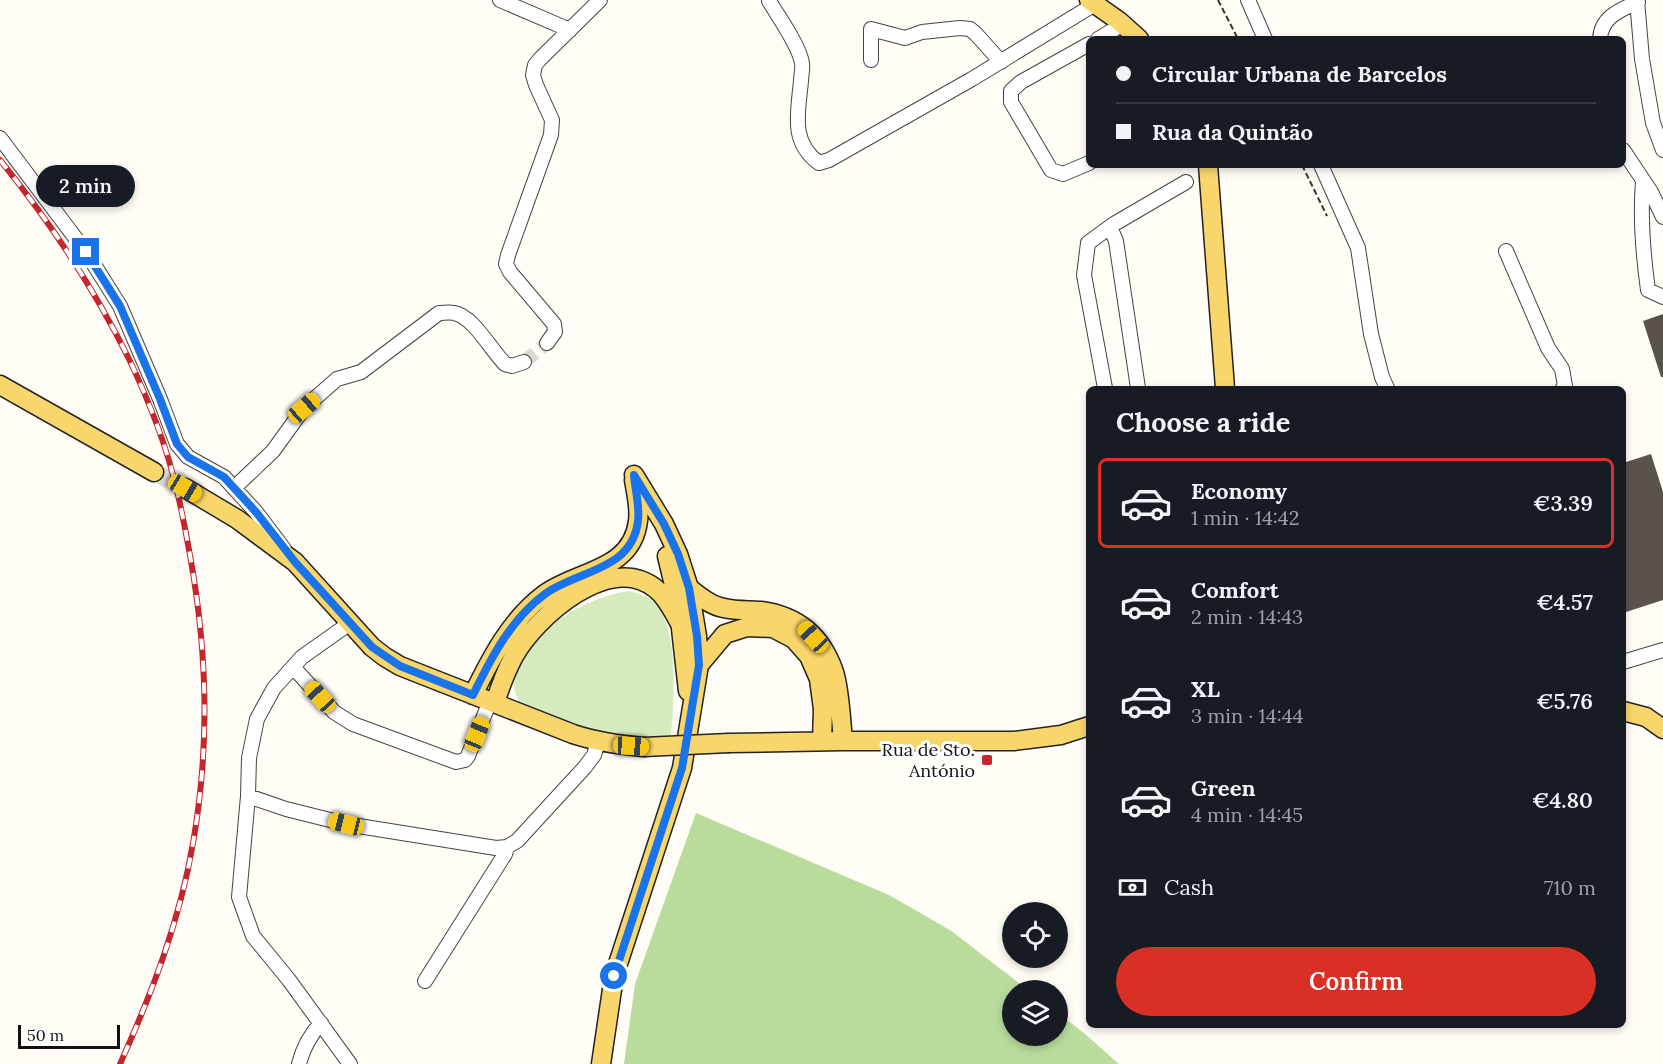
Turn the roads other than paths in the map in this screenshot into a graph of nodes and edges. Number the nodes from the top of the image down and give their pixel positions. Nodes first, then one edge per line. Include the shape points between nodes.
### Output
1 (500, 0) edge
2 (600, 0) edge
3 (769, 0) edge
4 (1248, 0) edge
5 (1638, 1) edge
6 (1092, 2) edge
7 (1122, 24) junction
8 (570, 30) junction
9 (1104, 36) edge
10 (1135, 36) edge
11 (1264, 36) edge
12 (1600, 36) edge
13 (1086, 47) edge
14 (871, 60) dead end
15 (1001, 62) junction
16 (0, 138) edge
17 (1663, 150) edge
18 (1626, 155) edge
19 (1086, 164) edge
20 (1208, 168) edge
21 (1322, 168) edge
22 (1643, 181) junction
23 (1186, 182) dead end
24 (1663, 217) edge
25 (1110, 227) junction
26 (1506, 251) dead end
27 (1663, 297) edge
28 (547, 344) dead end
29 (524, 362) dead end
30 (0, 385) edge
31 (1105, 386) edge
32 (1138, 386) edge
33 (1225, 386) edge
34 (1386, 386) edge
35 (1565, 386) edge
36 (154, 472) tunnel mouth
37 (185, 488) tunnel mouth
38 (234, 488) junction
39 (649, 500) junction
40 (295, 562) junction
41 (689, 588) junction
42 (350, 623) junction
43 (682, 627) junction
44 (1663, 650) edge
45 (1626, 661) edge
46 (699, 665) junction
47 (293, 667) junction
48 (486, 700) junction
49 (1626, 711) edge
50 (691, 714) junction
51 (1655, 716) edge
52 (1086, 727) edge
53 (1663, 729) edge
54 (822, 741) junction
55 (843, 741) junction
56 (598, 742) junction
57 (248, 796) junction
58 (507, 847) junction
59 (425, 981) dead end
60 (321, 1023) junction
61 (299, 1064) edge
62 (350, 1064) edge
63 (601, 1064) edge

1 - 8 street
2 - 8 street
3 - 15 street via 802,63 799,135 804,148 819,163
4 - 11 street
5 - 12 street via 1611,14
5 - 17 street via 1641,59 1653,123
6 - 7 main road
6 - 15 street
7 - 9 street
7 - 10 main road
8 - 28 street via 535,65 536,85 552,120 550,135 506,264 554,324 555,332
13 - 19 street via 1021,82 1011,91 1011,102 1052,170 1063,174
14 - 15 street via 871,29 905,38 960,28 970,29
16 - 38 street via 86,252 120,306 177,444 188,457 224,477
18 - 22 street
20 - 33 main road
21 - 34 street via 1358,248 1371,334
22 - 24 street
22 - 27 street via 1643,254 1648,290
23 - 25 street
25 - 31 street via 1088,243 1084,275
25 - 32 street via 1116,241
26 - 35 street via 1548,348 1562,369
29 - 38 street via 505,364 462,316 439,313 361,372 337,379 304,408 273,451
30 - 36 main road
37 - 40 main road via 237,519
38 - 40 street
39 - 41 main road via 671,537
39 - 43 main road via 674,583
39 - 48 main road via 634,475 639,519 626,550 606,566 561,585 533,604 497,648
40 - 42 main road
41 - 46 main road
41 - 55 main road via 724,608 778,614 803,626 823,648 835,674
42 - 47 street
42 - 48 main road via 372,647 400,666
43 - 48 main road via 666,599 647,582 624,577 601,582 569,597 547,616 528,636
43 - 50 main road
44 - 45 street
46 - 50 main road
46 - 54 main road via 725,634 747,627 773,628 794,639 810,656 819,679
47 - 48 street via 334,712 353,724 456,762 468,756
47 - 57 street via 274,688 256,719
48 - 56 main road
49 - 51 main road
50 - 63 main road via 682,768 614,976
51 - 53 main road
52 - 55 main road via 1062,735 1014,741
54 - 55 main road
54 - 56 main road, bridge via 644,747
56 - 58 street via 585,767 517,842
57 - 58 street via 346,824
57 - 60 street via 239,897 253,936
58 - 59 street
60 - 61 street via 312,1033
60 - 62 street

